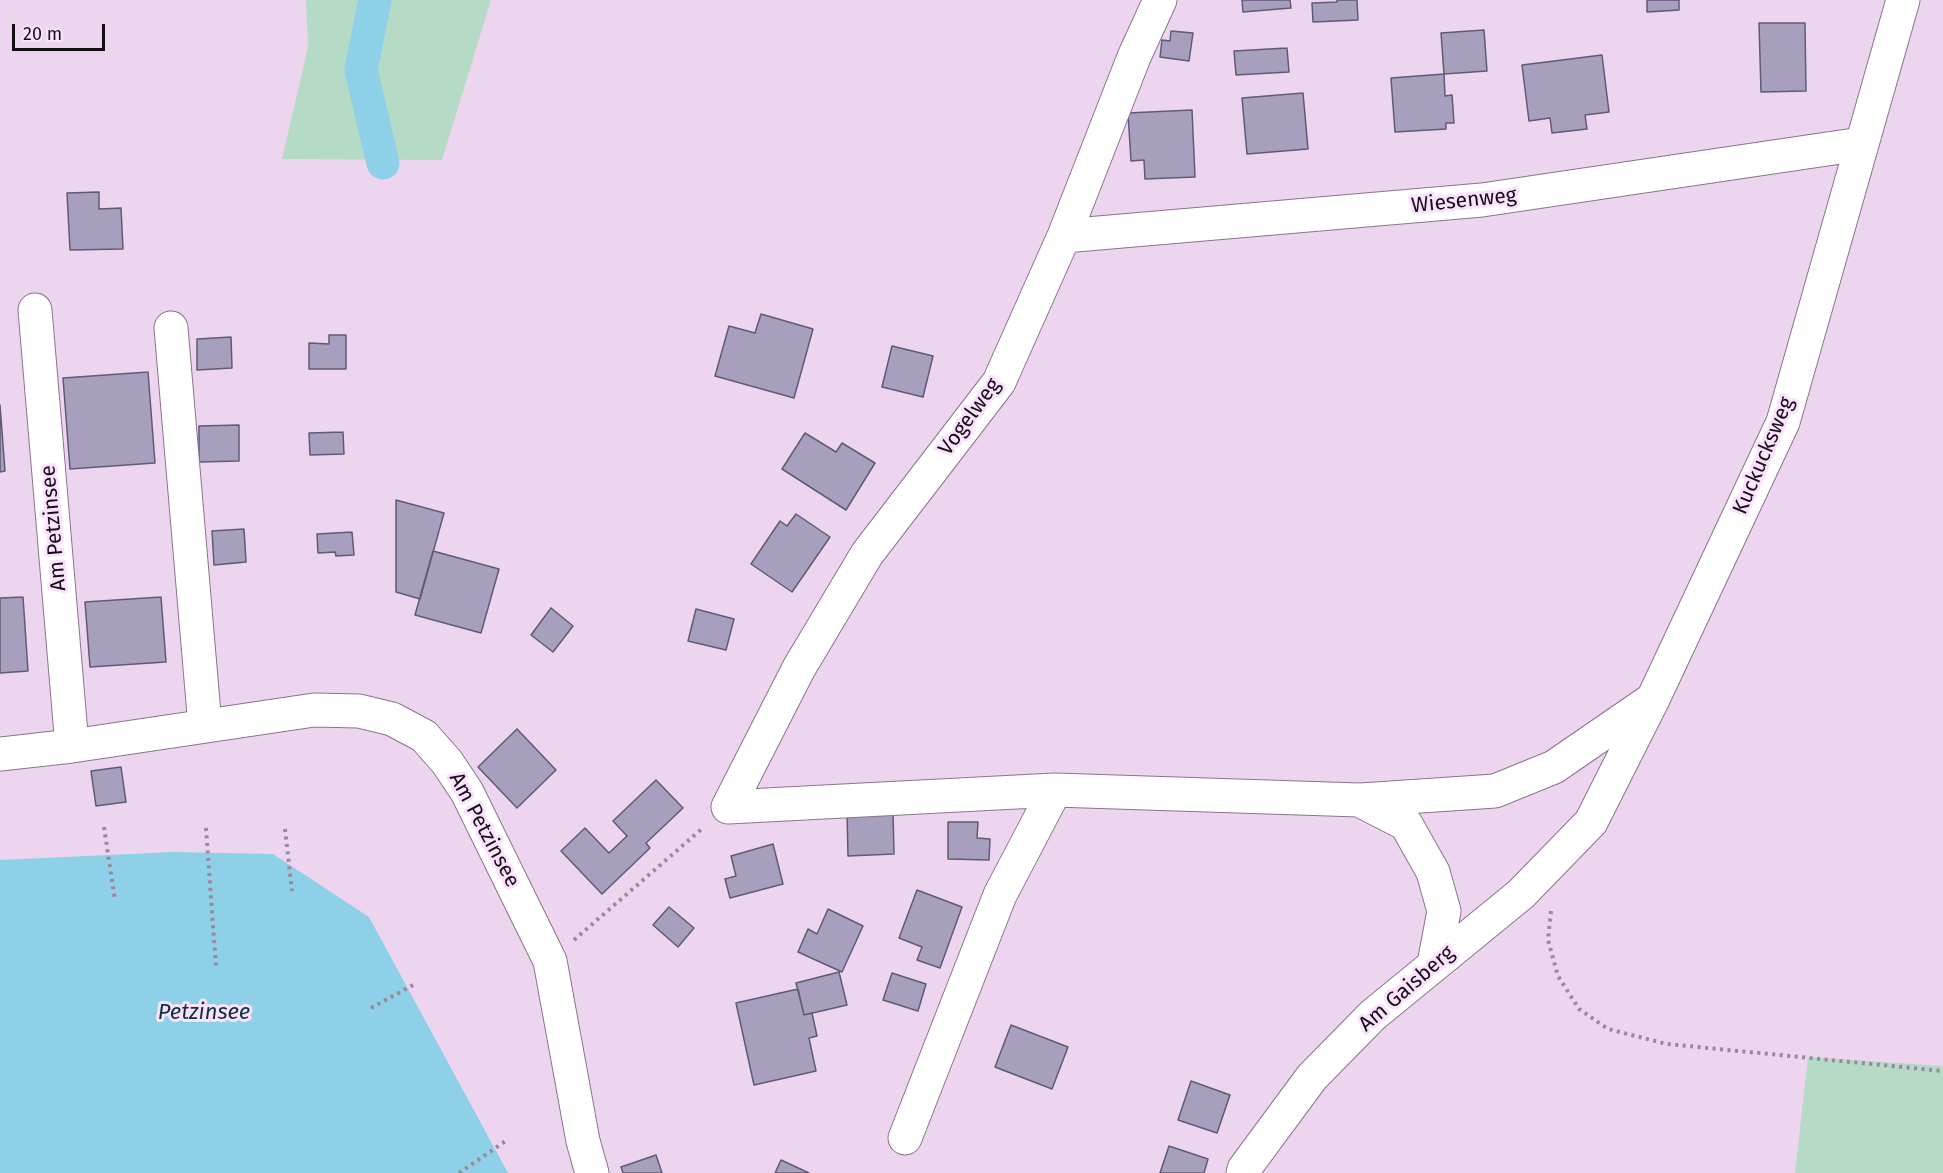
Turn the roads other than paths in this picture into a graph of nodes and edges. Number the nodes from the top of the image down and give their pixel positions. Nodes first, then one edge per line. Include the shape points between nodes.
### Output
1 (1160, 0) edge
2 (1903, 0) edge
3 (1861, 144) junction
4 (1064, 236) junction
5 (36, 310) dead end
6 (171, 328) dead end
7 (1653, 699) junction
8 (205, 726) junction
9 (72, 747) junction
10 (0, 754) edge
11 (1055, 790) junction
12 (1359, 800) junction
13 (1591, 822) joint
14 (1434, 964) junction
15 (905, 1138) dead end
16 (592, 1173) edge
17 (1243, 1173) edge

1 - 4 street, Vogelweg
2 - 3 street, Kuckucksweg
3 - 4 street, Wiesenweg via 1482,201
3 - 7 street, Kuckucksweg via 1783,422
4 - 11 street, Vogelweg via 999,382 867,554 799,668 728,807
5 - 9 street, Am Petzinsee
6 - 8 street
7 - 12 street via 1554,767 1495,791
7 - 13 street, Kuckucksweg
8 - 9 street, Am Petzinsee
8 - 16 street, Am Petzinsee via 314,710 359,711 392,720 423,736 447,762 467,792 550,961
9 - 10 street, Am Petzinsee
11 - 12 street
11 - 15 street via 1000,896
12 - 14 street via 1406,824 1433,872 1444,912
13 - 14 street, Am Gaisberg via 1521,894
14 - 17 street, Am Gaisberg via 1372,1015 1312,1077

